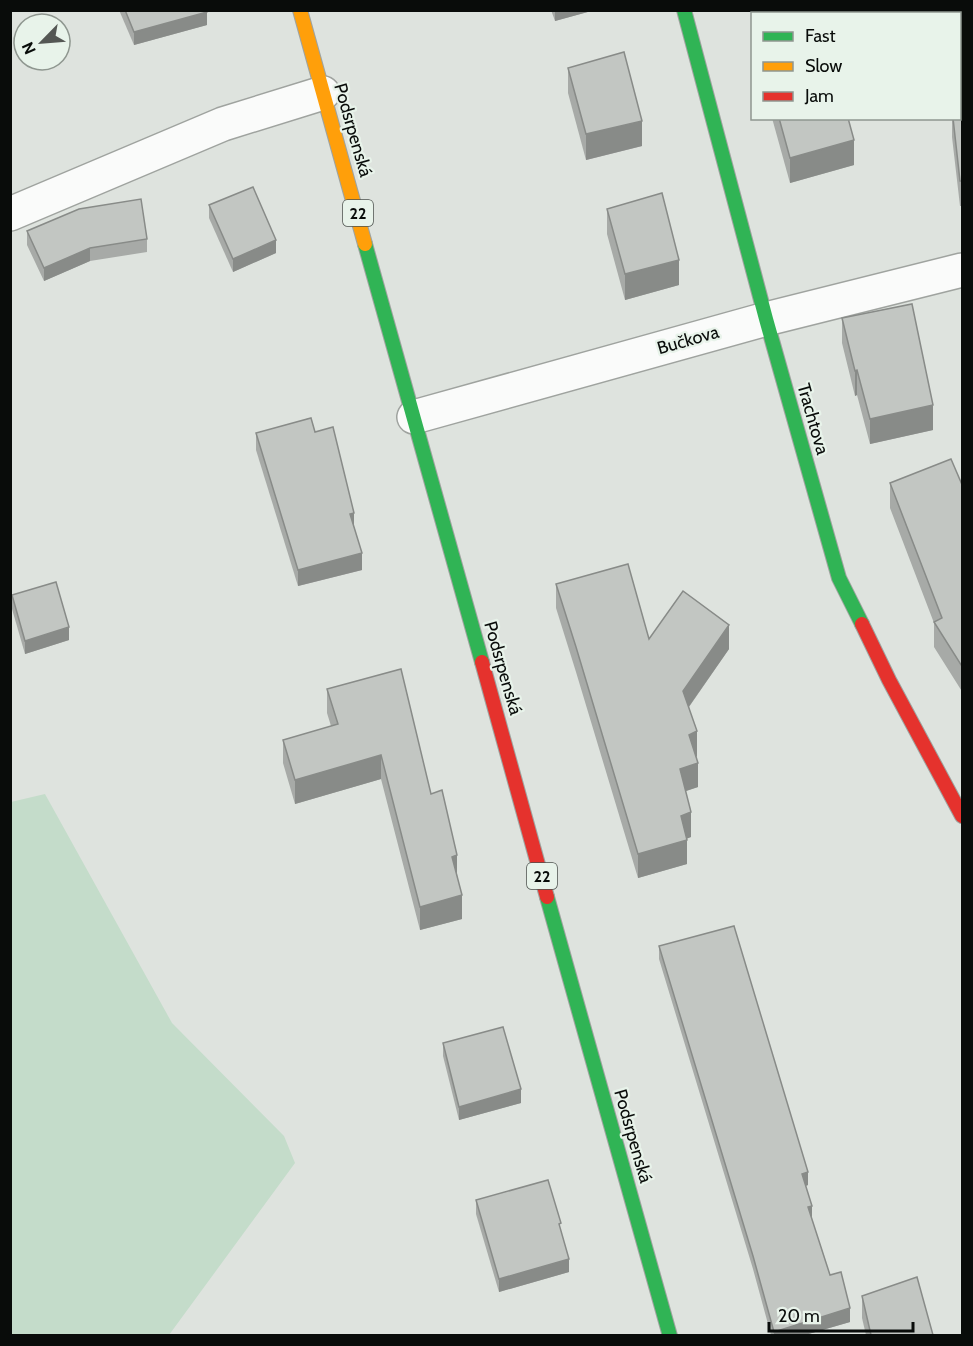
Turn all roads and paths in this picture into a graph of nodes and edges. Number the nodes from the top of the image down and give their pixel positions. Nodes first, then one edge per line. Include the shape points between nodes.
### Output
1 (300, 10) edge
2 (684, 10) edge
3 (323, 93) junction
4 (10, 214) edge
5 (963, 270) edge
6 (766, 319) junction
7 (414, 417) junction
8 (963, 816) edge
9 (670, 1335) edge

1 - 3 main road, Podsrpenská / 22
2 - 6 main road, Trachtova
3 - 4 street via 223,124
3 - 7 main road, Podsrpenská / 22
5 - 6 street, Bučkova
6 - 7 street, Bučkova
6 - 8 main road, Trachtova via 839,578
7 - 9 main road, Podsrpenská / 22

